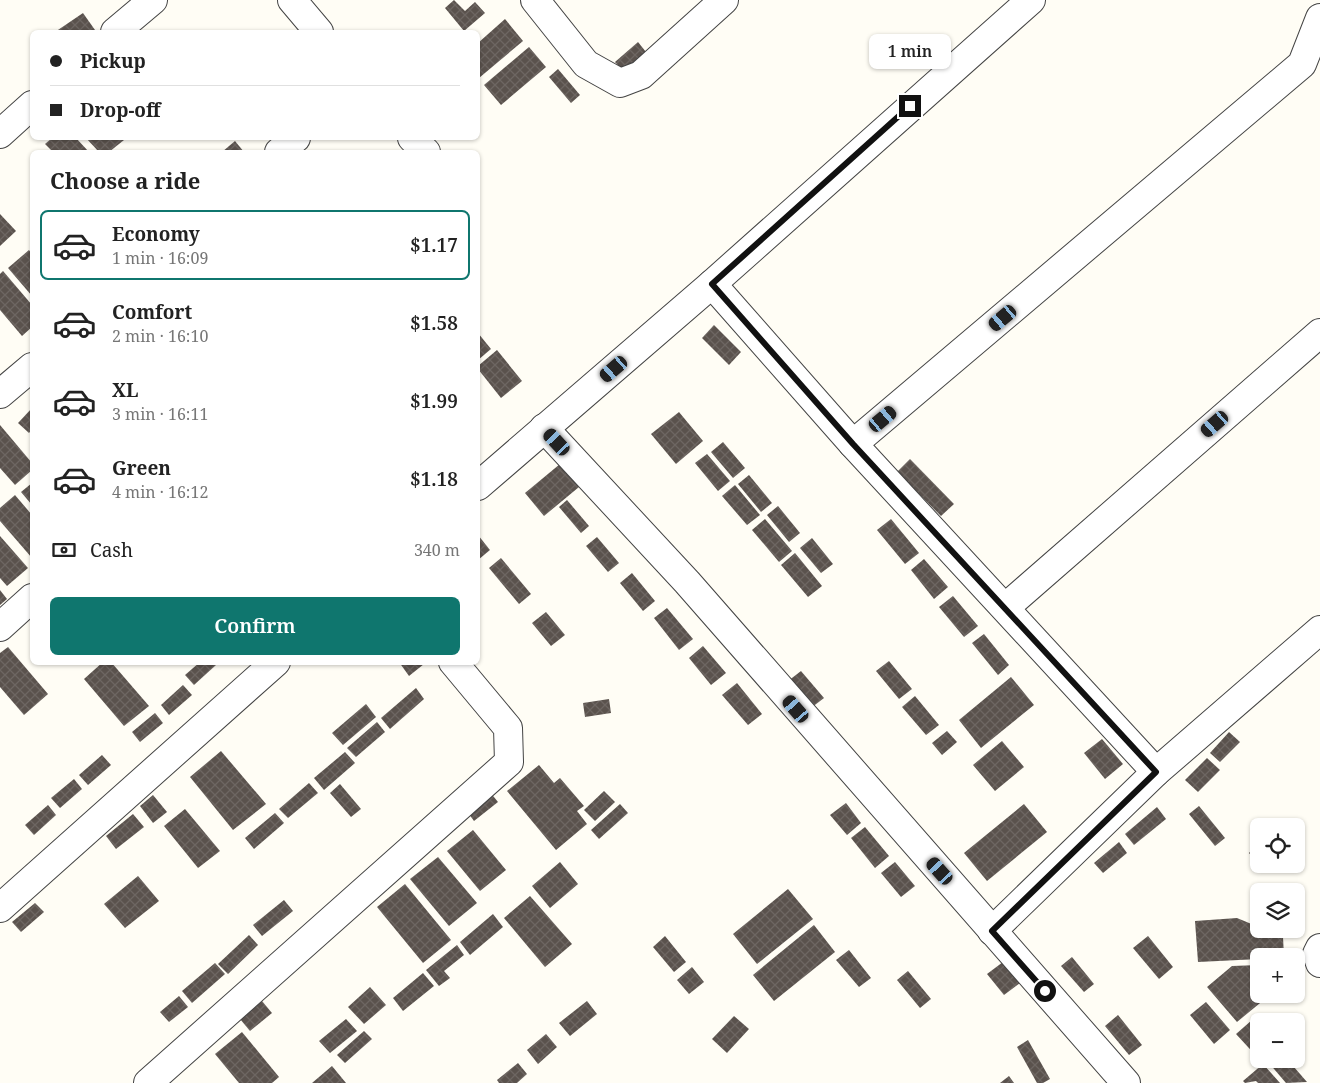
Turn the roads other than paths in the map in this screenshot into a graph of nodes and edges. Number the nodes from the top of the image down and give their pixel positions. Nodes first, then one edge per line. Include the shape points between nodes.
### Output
1 (153, 0) edge
2 (292, 0) edge
3 (535, 0) edge
4 (724, 0) edge
5 (1031, 0) edge
6 (1320, 18) edge
7 (118, 30) edge
8 (317, 30) edge
9 (30, 107) edge
10 (0, 134) edge
11 (294, 140) edge
12 (414, 140) edge
13 (281, 150) edge
14 (424, 150) edge
15 (712, 284) junction
16 (1320, 333) edge
17 (30, 369) edge
18 (0, 394) edge
19 (544, 428) junction
20 (853, 444) junction
21 (480, 484) edge
22 (30, 600) edge
23 (1006, 607) junction
24 (0, 627) edge
25 (1320, 630) edge
26 (273, 665) edge
27 (456, 665) edge
28 (1156, 772) junction
29 (0, 908) edge
30 (992, 931) junction
31 (1320, 948) edge
32 (1320, 963) edge
33 (148, 1083) edge
34 (1126, 1083) edge

1 - 7 street
2 - 8 street
3 - 4 street via 586,64 620,83 641,75
5 - 15 street
6 - 20 street via 1302,64
9 - 10 street
11 - 13 street
12 - 14 street
15 - 19 street
15 - 20 street
16 - 23 street
17 - 18 street
19 - 21 street
19 - 30 street via 687,582
20 - 23 street
22 - 24 street
23 - 28 street
25 - 28 street
26 - 29 street
27 - 33 street via 508,728 509,762
28 - 30 street
30 - 34 street
31 - 32 street via 1317,954

